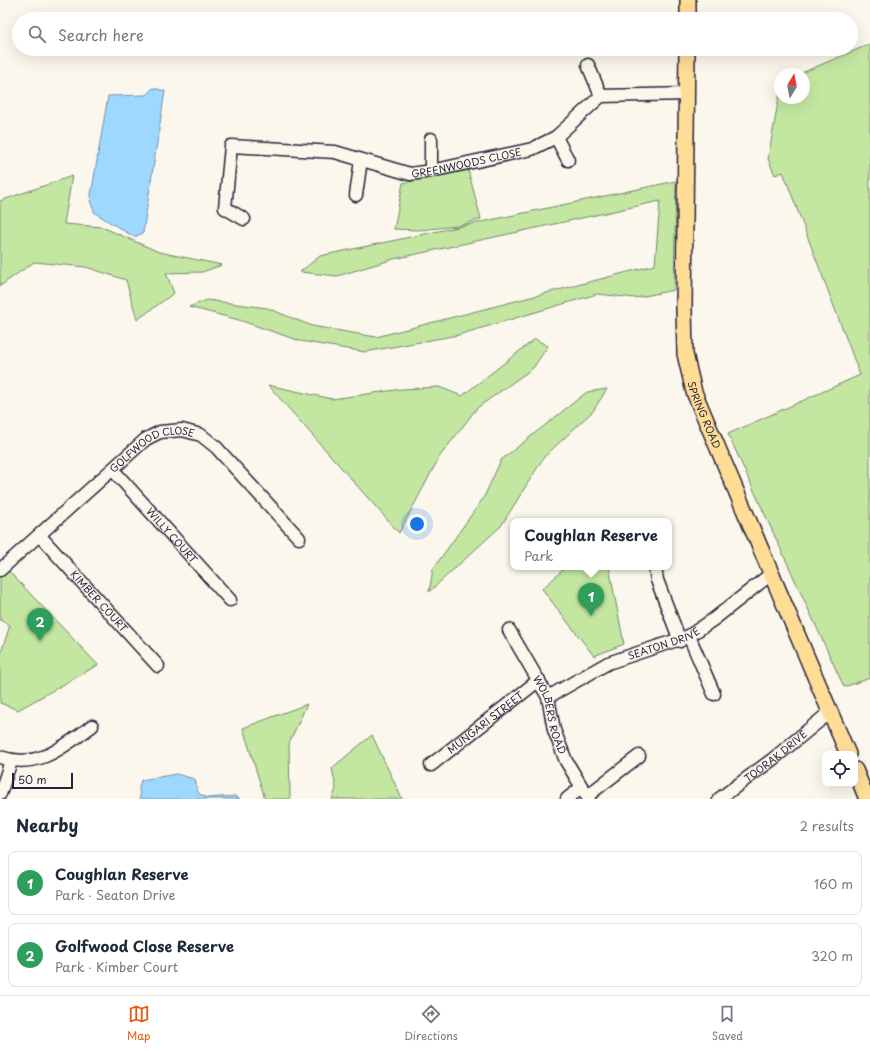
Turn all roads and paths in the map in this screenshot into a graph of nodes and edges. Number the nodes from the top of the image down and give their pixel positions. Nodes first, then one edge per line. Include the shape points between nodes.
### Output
1 (688, 0) edge
2 (688, 12) edge
3 (687, 56) edge
4 (588, 65) dead end
5 (686, 94) junction
6 (601, 96) junction
7 (556, 137) junction
8 (431, 139) dead end
9 (361, 160) junction
10 (568, 160) dead end
11 (431, 172) junction
12 (356, 195) dead end
13 (244, 219) dead end
14 (113, 470) junction
15 (40, 536) junction
16 (299, 538) dead end
17 (0, 570) edge
18 (655, 570) edge
19 (771, 574) junction
20 (230, 600) dead end
21 (510, 630) dead end
22 (684, 639) junction
23 (158, 666) dead end
24 (539, 680) junction
25 (714, 694) dead end
26 (548, 697) junction
27 (830, 712) junction
28 (92, 726) dead end
29 (847, 751) edge
30 (639, 756) dead end
31 (5, 759) edge
32 (431, 765) dead end
33 (858, 777) edge
34 (0, 794) edge
35 (586, 794) edge
36 (567, 799) edge
37 (719, 799) edge
38 (867, 799) edge

1 - 2 main road
3 - 5 main road, SPRING ROAD
4 - 6 street
5 - 6 street
5 - 19 main road, SPRING ROAD via 685,354 694,392
6 - 7 street, GREENWOODS CLOSE
7 - 10 street
7 - 11 street, GREENWOODS CLOSE via 532,149
8 - 11 street
9 - 11 street, GREENWOODS CLOSE via 410,174
9 - 12 street
9 - 13 street, GREENWOODS CLOSE via 335,152 231,146 225,208
14 - 15 street, GOLFWOOD CLOSE
14 - 16 street, GOLFWOOD CLOSE via 146,439 160,432 182,430 201,435 216,447
14 - 20 street, WILLY COURT
15 - 17 street, GOLFWOOD CLOSE
15 - 23 street, KIMBER COURT
18 - 22 street via 657,580
19 - 22 street, SEATON DRIVE
19 - 27 main road, SPRING ROAD
21 - 24 street, WOLBERS ROAD
22 - 25 street
22 - 26 street, SEATON DRIVE via 608,663
24 - 26 street, WOLBERS ROAD
24 - 32 street, MUNGARI STREET
26 - 35 street, WOLBERS ROAD via 554,730 566,762
27 - 29 main road, SPRING ROAD
27 - 37 street, TOORAK DRIVE
28 - 31 street via 56,752 34,760
30 - 35 street
31 - 34 street
33 - 38 main road
35 - 36 street

